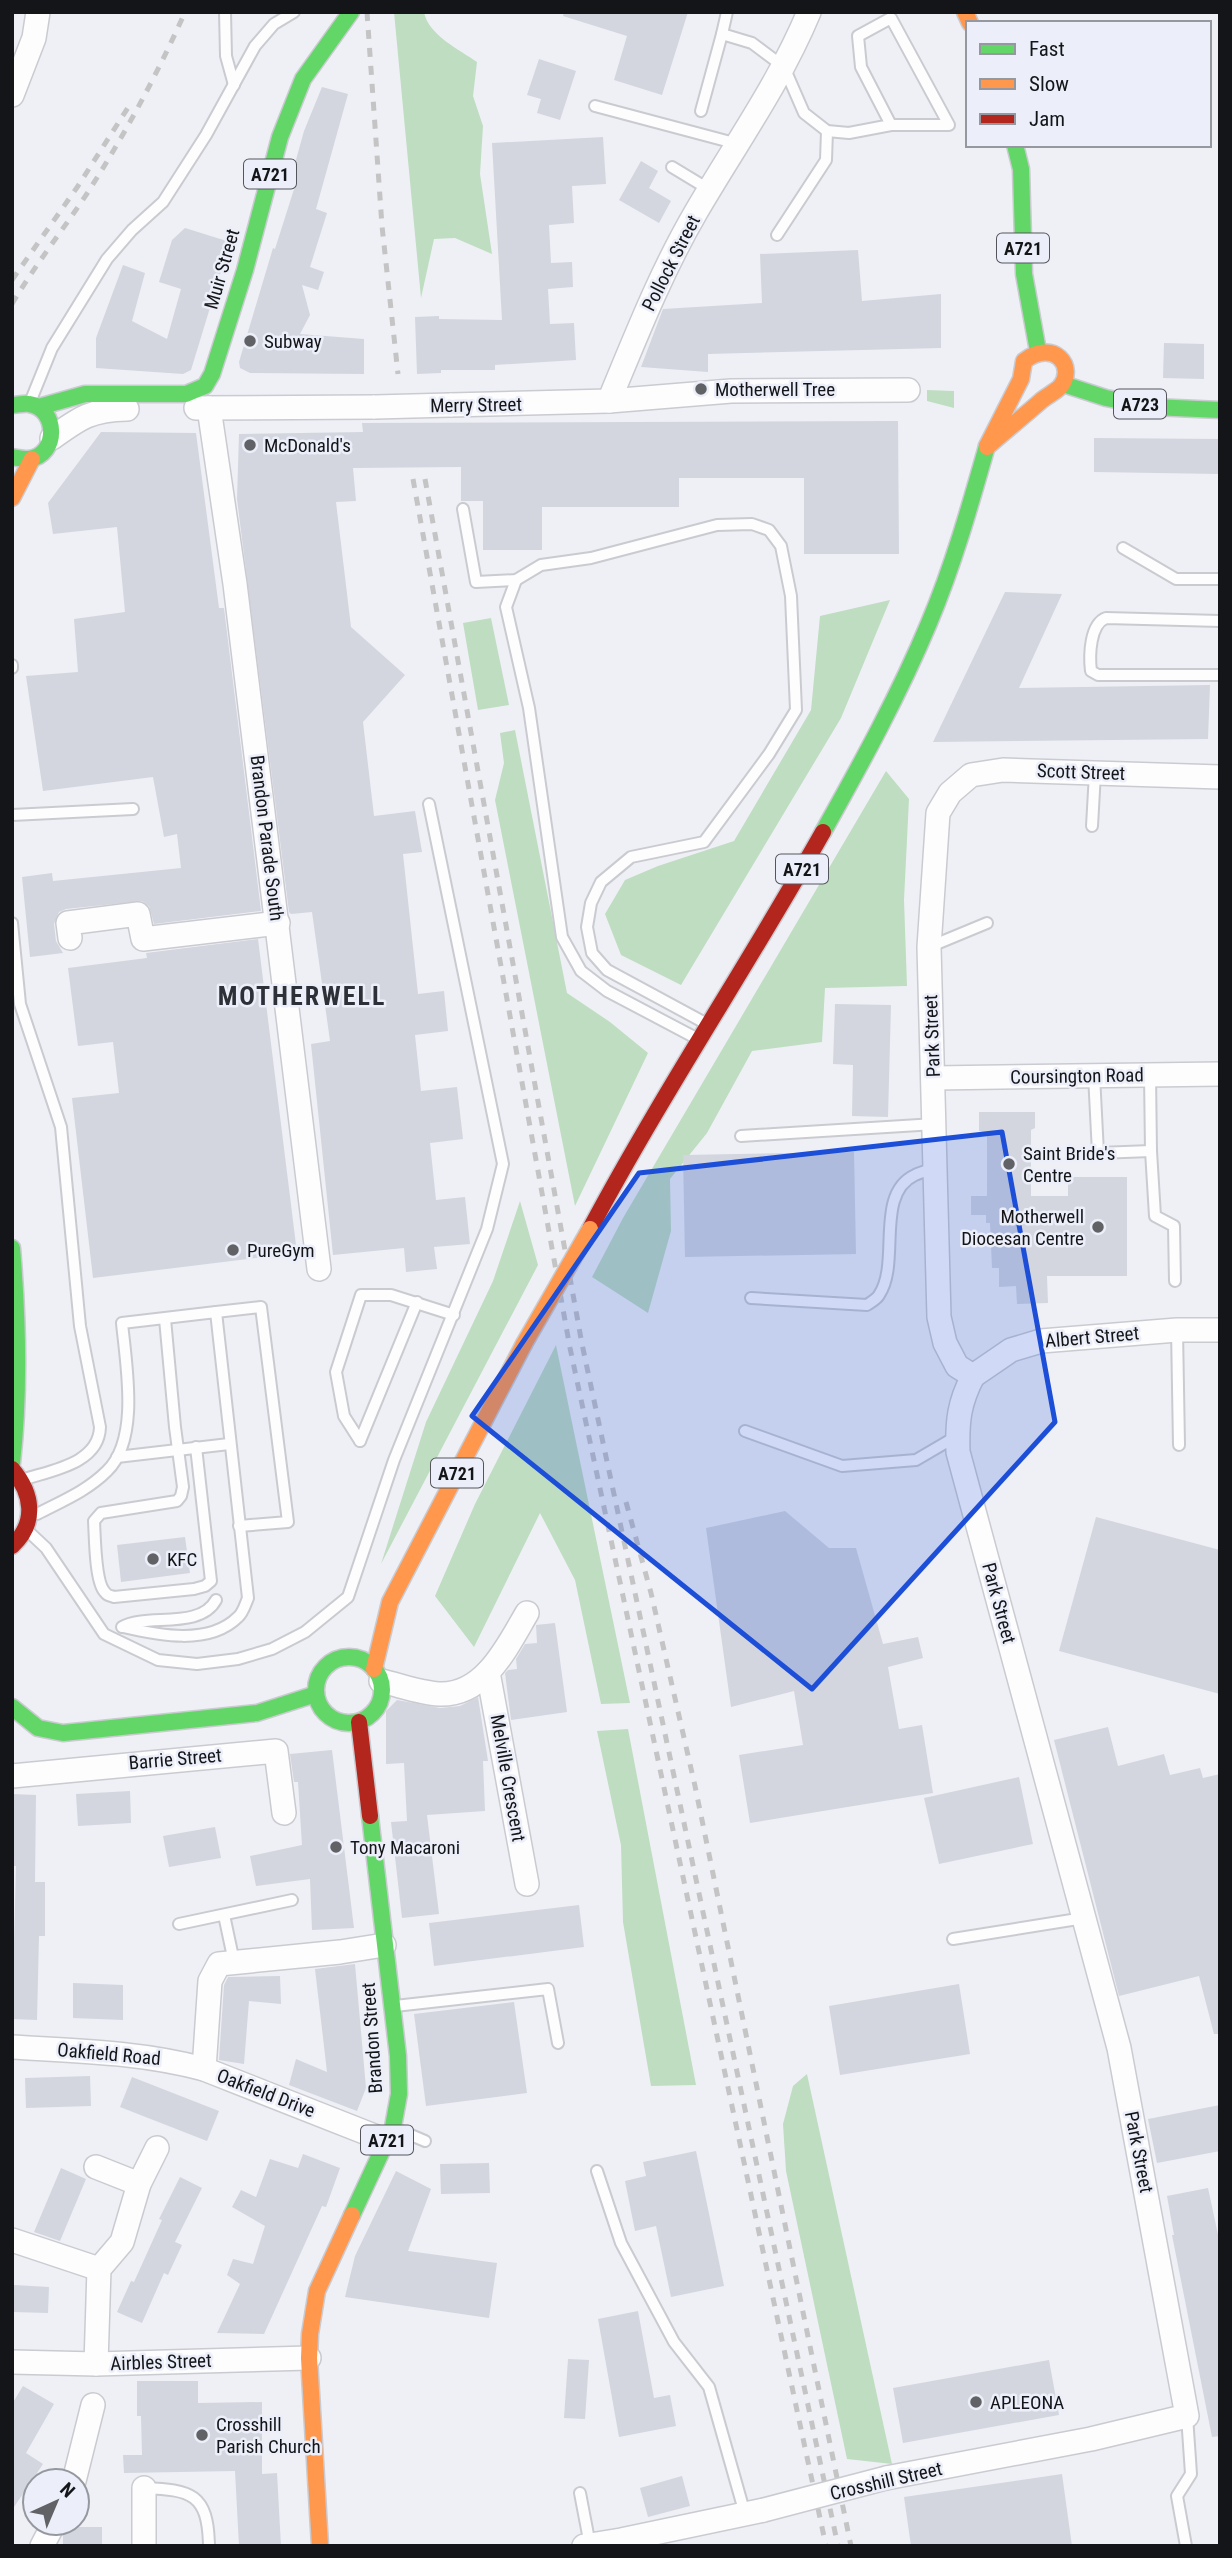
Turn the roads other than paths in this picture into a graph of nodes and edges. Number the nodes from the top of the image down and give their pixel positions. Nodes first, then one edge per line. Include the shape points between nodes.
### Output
1 (38, 12) edge
2 (225, 12) edge
3 (294, 12) edge
4 (727, 12) edge
5 (809, 12) edge
6 (345, 16) edge
7 (722, 34) junction
8 (784, 67) junction
9 (234, 85) junction
10 (12, 95) edge
11 (595, 106) dead end
12 (701, 111) dead end
13 (891, 125) junction
14 (827, 131) junction
15 (743, 138) junction
16 (1016, 147) edge
17 (672, 167) dead end
18 (710, 190) junction
19 (777, 235) dead end
20 (1038, 351) junction
21 (1021, 379) junction
22 (1063, 384) junction
23 (908, 390) dead end
24 (1047, 396) junction
25 (609, 401) junction
26 (12, 405) edge
27 (35, 405) junction
28 (209, 408) junction
29 (1220, 410) edge
30 (52, 438) junction
31 (987, 447) junction
32 (12, 457) edge
33 (32, 459) junction
34 (12, 498) edge
35 (463, 509) dead end
36 (1123, 548) dead end
37 (1220, 579) edge
38 (516, 580) junction
39 (1220, 621) edge
40 (1220, 674) edge
41 (1095, 772) junction
42 (1220, 777) edge
43 (950, 793) joint
44 (429, 804) dead end
45 (133, 809) dead end
46 (12, 816) edge
47 (1093, 826) dead end
48 (12, 923) edge
49 (278, 923) junction
50 (987, 923) dead end
51 (70, 938) dead end
52 (929, 947) junction
53 (710, 1026) junction
54 (701, 1041) junction
55 (1220, 1074) edge
56 (1094, 1075) junction
57 (1150, 1075) junction
58 (934, 1078) junction
59 (935, 1124) junction
60 (741, 1136) dead end
61 (1150, 1151) junction
62 (936, 1168) junction
63 (12, 1248) edge
64 (319, 1269) dead end
65 (1175, 1282) dead end
66 (751, 1298) dead end
67 (417, 1302) junction
68 (216, 1312) junction
69 (454, 1315) junction
70 (165, 1319) junction
71 (1177, 1330) junction
72 (1220, 1330) edge
73 (15, 1340) edge
74 (973, 1376) junction
75 (745, 1431) dead end
76 (957, 1436) junction
77 (229, 1444) junction
78 (1179, 1445) dead end
79 (196, 1447) junction
80 (179, 1449) junction
81 (117, 1457) junction
82 (12, 1463) edge
83 (18, 1474) edge
84 (27, 1523) junction
85 (239, 1526) junction
86 (12, 1546) edge
87 (216, 1600) dead end
88 (390, 1602) junction
89 (527, 1612) dead end
90 (370, 1622) dead end
91 (123, 1627) junction
92 (104, 1634) junction
93 (351, 1642) dead end
94 (331, 1662) junction
95 (488, 1672) junction
96 (377, 1675) junction
97 (316, 1694) junction
98 (12, 1707) edge
99 (359, 1722) junction
100 (12, 1776) edge
101 (284, 1814) dead end
102 (527, 1884) dead end
103 (292, 1900) dead end
104 (224, 1915) junction
105 (1084, 1918) junction
106 (179, 1924) dead end
107 (953, 1939) dead end
108 (384, 1945) junction
109 (234, 1962) junction
110 (392, 2006) junction
111 (558, 2043) dead end
112 (12, 2047) edge
113 (204, 2069) junction
114 (390, 2134) junction
115 (425, 2141) dead end
116 (157, 2148) dead end
117 (96, 2167) dead end
118 (597, 2171) dead end
119 (139, 2185) junction
120 (12, 2240) edge
121 (99, 2269) junction
122 (309, 2358) junction
123 (12, 2362) edge
124 (96, 2364) junction
125 (93, 2405) dead end
126 (1187, 2416) junction
127 (78, 2467) edge
128 (144, 2488) joint
129 (580, 2493) dead end
130 (755, 2512) junction
131 (588, 2545) edge
132 (144, 2546) edge
133 (209, 2546) edge
134 (320, 2546) edge
135 (1186, 2546) edge

1 - 10 street via 34,38
2 - 9 lane via 226,56
3 - 9 lane via 274,24 255,46
4 - 7 lane
5 - 8 street, Pollock Street
6 - 27 main road, Muir Street / A721 via 303,79 280,137 245,270 205,386 186,394 85,394
7 - 8 lane via 752,43
7 - 12 lane
8 - 14 lane via 803,113
8 - 15 street, Pollock Street
9 - 27 lane via 163,202 107,259 76,306 52,348
11 - 15 lane
13 - 13 lane via 861,67 858,36 891,18 949,125
13 - 14 lane via 849,133
14 - 19 lane via 826,160
15 - 18 street, Pollock Street
16 - 20 main road, A721 via 1021,169 1024,274
17 - 18 lane
18 - 25 street, Pollock Street via 655,290
20 - 21 main road, A721 via 1024,361
20 - 22 main road via 1060,357 1066,370
21 - 24 main road via 1031,393
21 - 31 main road, A721
22 - 24 main road
22 - 29 main road, A723 via 1153,407
23 - 25 street, Merry Street via 731,391
24 - 31 main road
25 - 28 street, Merry Street, bridge
26 - 27 main road, A721
27 - 30 main road via 52,424
28 - 30 street, Merry Street via 101,410 79,418
28 - 49 street, Brandon Parade South
30 - 33 main road
31 - 53 main road, A721 via 929,623 861,765
32 - 33 main road
33 - 34 main road
35 - 38 lane via 476,582
36 - 37 lane via 1177,579
38 - 53 lane via 541,565 591,558 717,525 752,524 769,530 780,546 791,596 796,710 704,842 631,857 601,881 587,927 592,953 607,970
38 - 54 lane via 506,607 529,708 562,937 581,971 607,991
39 - 40 lane via 1106,618 1095,627 1090,664 1098,676
41 - 42 street, Scott Street
41 - 43 street, Scott Street via 1003,770 971,775
41 - 47 lane
43 - 52 street, Park Street via 938,814
44 - 69 lane via 503,1164 487,1229
45 - 46 lane
48 - 83 lane via 20,1004 61,1127 80,1326 100,1427 94,1447 79,1460
49 - 51 street via 143,939 138,915 68,923
49 - 64 street, Brandon Parade South
50 - 52 lane
52 - 58 street, Park Street
53 - 54 main road, A721
54 - 88 main road, A721, bridge via 621,1171 524,1344
55 - 57 street, Coursington Road
56 - 57 street, Coursington Road
56 - 58 street, Coursington Road
56 - 61 lane via 1098,1153
57 - 61 lane
58 - 59 street, Park Street
59 - 60 lane
59 - 62 street, Park Street
61 - 65 lane via 1155,1216 1174,1226
62 - 66 lane via 913,1175 893,1202 885,1283 879,1297 867,1305
62 - 74 street, Park Street via 939,1317 957,1366
63 - 73 main road
67 - 67 lane via 365,1428 360,1441 344,1416 336,1371 361,1295
67 - 69 lane
68 - 70 lane
68 - 77 lane
68 - 85 lane via 261,1307 288,1522
69 - 92 lane via 394,1460 348,1597 305,1632 238,1659 197,1664 158,1660
70 - 80 lane
70 - 81 lane via 122,1324 130,1393
71 - 72 street, Albert Street
71 - 74 street, Albert Street via 1041,1341 1011,1350
71 - 78 lane
73 - 82 main road via 18,1421
74 - 76 street, Park Street via 963,1396
75 - 76 lane via 842,1466 916,1460
76 - 105 street, Park Street
77 - 79 lane
77 - 85 lane
79 - 80 lane
79 - 80 lane via 211,1581 194,1589 108,1595 102,1589 93,1521 101,1513 177,1501 183,1487
80 - 81 lane
81 - 84 lane via 109,1469 74,1496
83 - 84 main road via 32,1509
84 - 86 main road
84 - 92 lane
85 - 91 lane via 248,1598 241,1616 227,1626 187,1635
87 - 91 lane via 212,1608 199,1614 131,1622
88 - 90 main road, A721
88 - 96 main road, A721
89 - 95 street
91 - 92 lane
93 - 94 main road
94 - 96 main road via 355,1658
94 - 97 main road via 316,1683
95 - 96 street via 460,1690 440,1694
95 - 102 street, Melville Crescent
96 - 99 main road, A721 via 382,1693 379,1704
97 - 98 main road via 257,1713 63,1733 38,1728
97 - 99 main road via 328,1716 338,1722
99 - 108 main road, Brandon Street / A721
100 - 101 street, Barrie Street via 276,1751
103 - 104 lane
104 - 106 lane
104 - 109 lane
105 - 107 lane
105 - 126 street, Park Street via 1119,2049
108 - 109 street
108 - 110 main road, Brandon Street / A721
109 - 113 street, Oakfield Drive via 219,1964 210,1980
110 - 111 lane via 548,1989
110 - 114 main road, Brandon Street / A721 via 400,2094
112 - 113 street, Oakfield Road via 126,2054
113 - 114 street, Oakfield Drive
114 - 115 lane
114 - 122 main road, Brandon Street / A721 via 317,2291
116 - 119 street
117 - 119 street
118 - 130 lane via 621,2242 674,2342 709,2388
119 - 121 street via 122,2242
120 - 121 street
121 - 124 street
122 - 124 street, Airbles Street
122 - 134 main road, Brandon Street / A721
123 - 124 street, Airbles Street
125 - 127 street
126 - 130 street, Crosshill Street, bridge via 1091,2440 886,2478
126 - 135 lane via 1191,2473 1177,2496
128 - 132 street
128 - 133 lane via 192,2495 206,2514
129 - 131 lane
130 - 131 street, Crosshill Street

